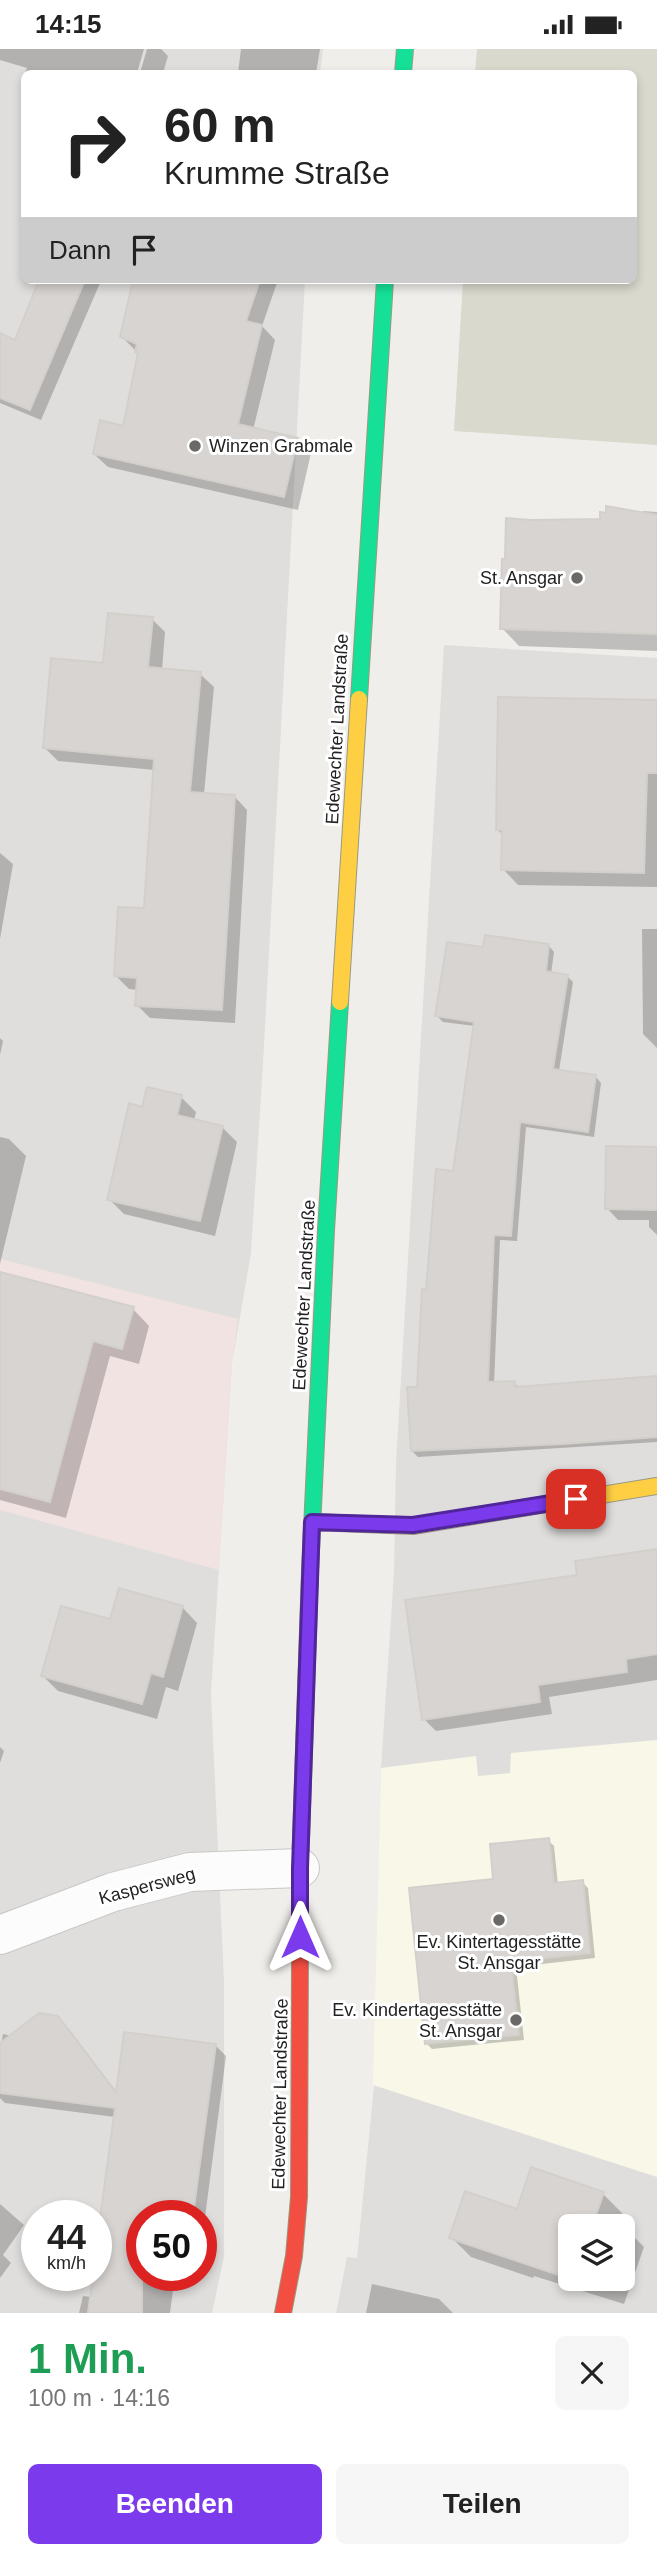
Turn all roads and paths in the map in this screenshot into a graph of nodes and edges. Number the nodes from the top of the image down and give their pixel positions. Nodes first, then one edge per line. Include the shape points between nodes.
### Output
1 (405, 49) edge
2 (403, 70) edge
3 (385, 284) edge
4 (657, 1486) edge
5 (312, 1522) junction
6 (300, 1868) junction
7 (0, 1935) edge
8 (283, 2313) edge

1 - 2 main road
3 - 5 main road, Edewechter Landstraße
4 - 5 main road via 413,1525
5 - 6 main road, Edewechter Landstraße
6 - 7 street, Kaspersweg via 190,1872 113,1892
6 - 8 main road, Edewechter Landstraße via 299,2197

